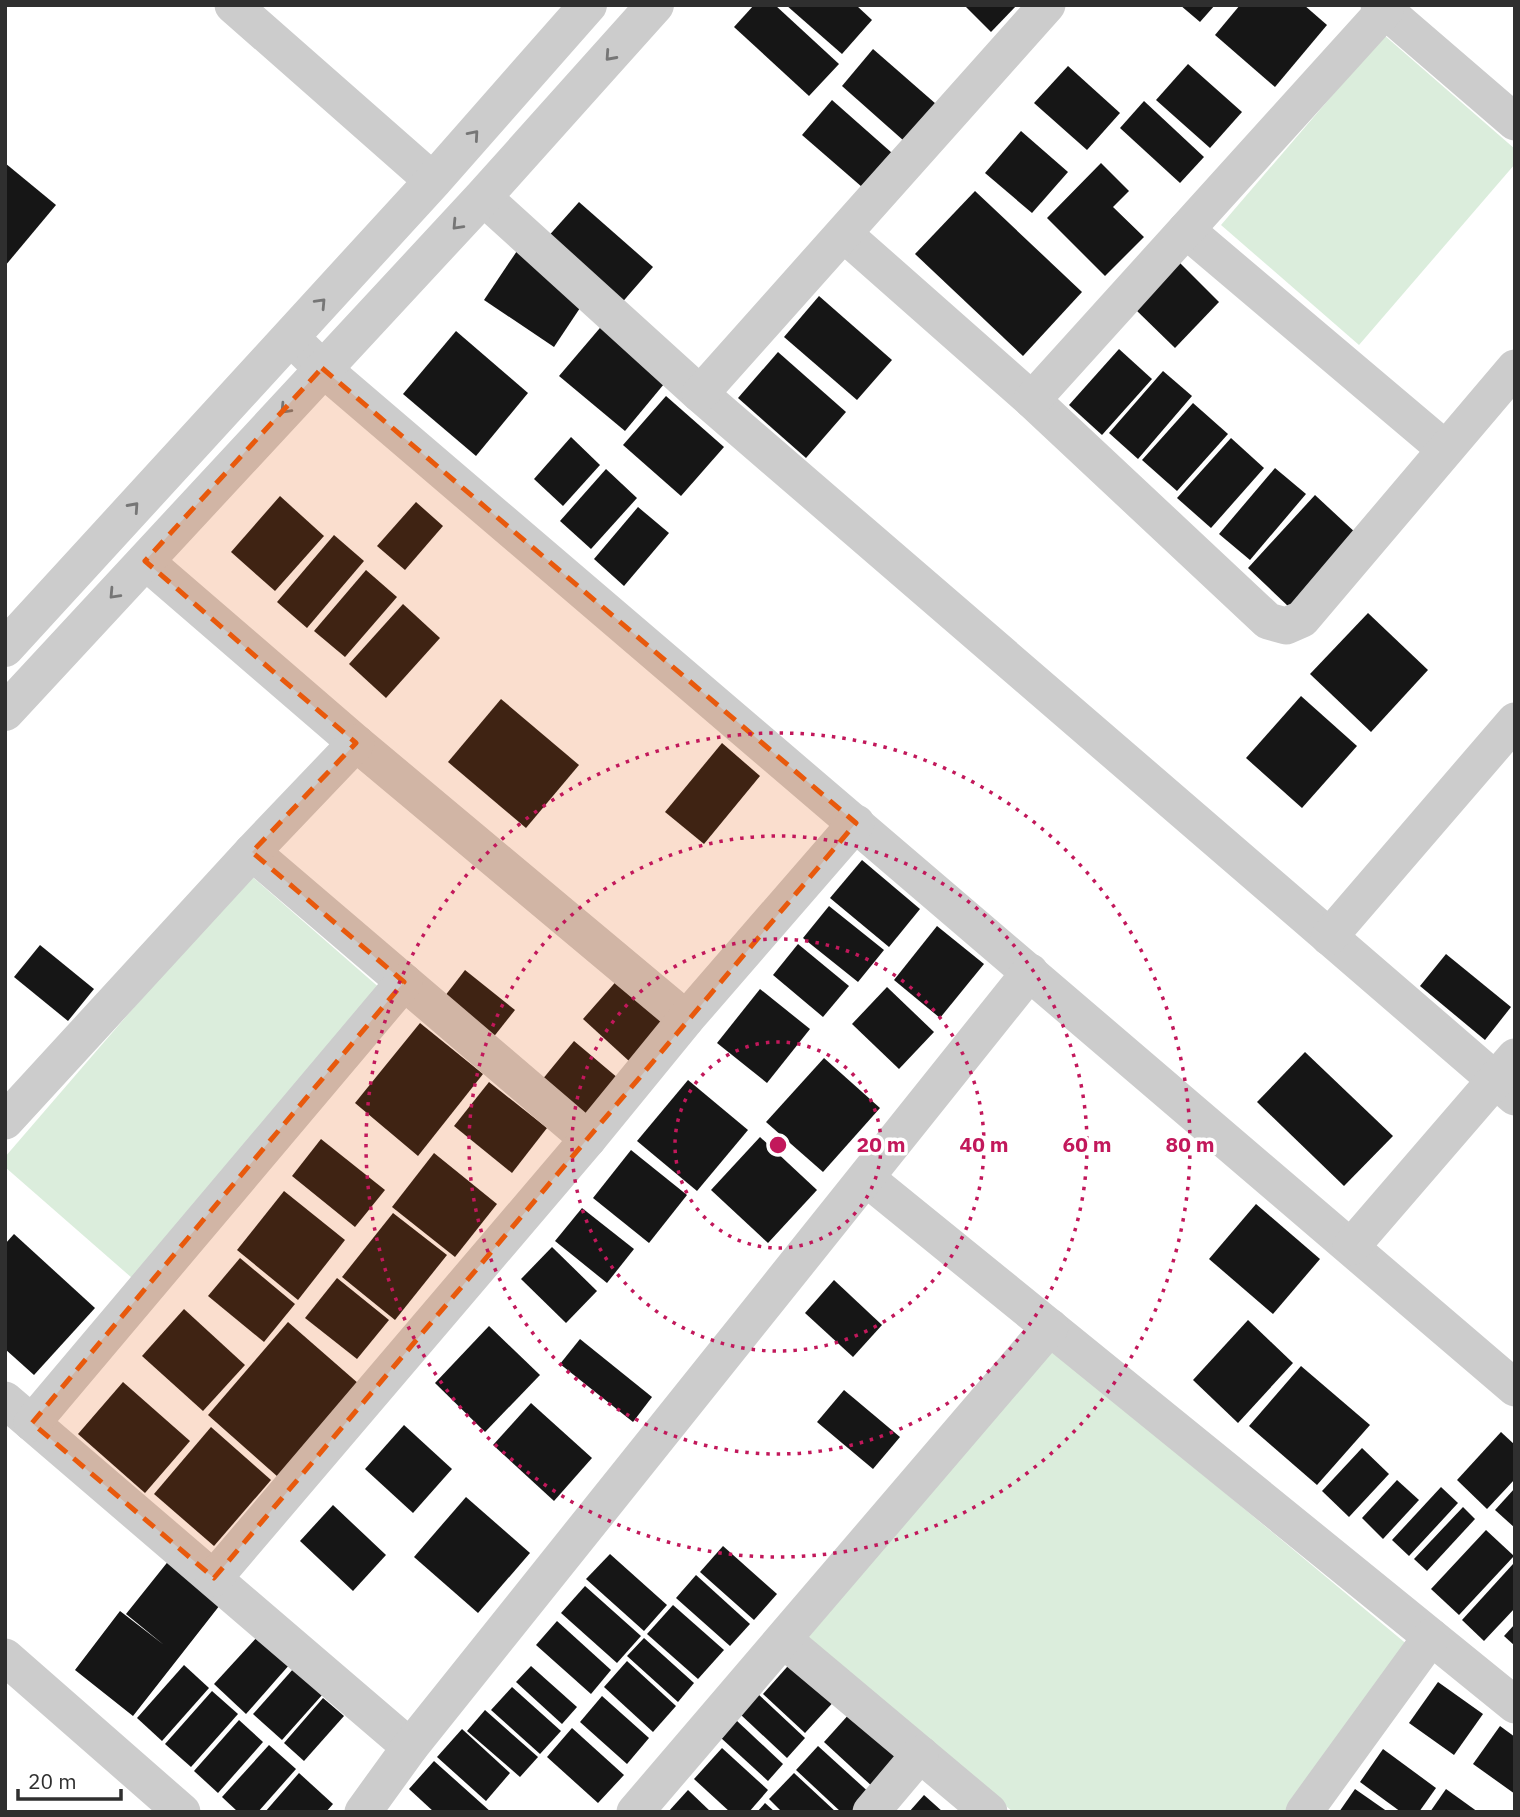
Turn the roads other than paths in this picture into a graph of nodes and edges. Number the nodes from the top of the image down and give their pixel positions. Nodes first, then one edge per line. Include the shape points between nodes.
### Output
1 (233, 5) edge
2 (588, 5) edge
3 (655, 5) edge
4 (1047, 5) edge
5 (1382, 8) edge
6 (1515, 122) edge
7 (433, 181) junction
8 (483, 197) junction
9 (1186, 230) junction
10 (844, 234) junction
11 (290, 337) junction
12 (322, 368) junction
13 (1515, 368) edge
14 (700, 394) junction
15 (1032, 400) junction
16 (1445, 449) junction
17 (145, 561) junction
18 (5, 648) edge
19 (5, 712) edge
20 (1515, 721) edge
21 (356, 743) junction
22 (856, 823) junction
23 (252, 852) junction
24 (1329, 937) junction
25 (1030, 972) junction
26 (404, 982) junction
27 (685, 1019) junction
28 (1508, 1078) edge
29 (5, 1121) edge
30 (588, 1139) junction
31 (866, 1178) junction
32 (1351, 1247) junction
33 (1050, 1327) junction
34 (1515, 1388) edge
35 (19, 1411) edge
36 (214, 1578) junction
37 (1431, 1637) junction
38 (784, 1640) junction
39 (5, 1657) edge
40 (1515, 1705) edge
41 (410, 1747) junction
42 (920, 1754) junction
43 (182, 1812) edge
44 (363, 1812) edge
45 (635, 1812) edge
46 (872, 1812) edge
47 (989, 1812) edge
48 (1304, 1812) edge

1 - 7 street
7 -> 2 street
3 -> 8 street
4 - 10 street
5 - 6 street
5 - 9 street
11 -> 7 street
8 -> 12 street
8 - 14 street
9 - 15 street
9 - 16 street
10 - 14 street
10 - 15 street
11 - 12 street
18 -> 11 street
12 -> 17 street
12 - 22 street
13 - 16 street
14 - 24 street
15 - 16 street via 1268,621 1286,626 1303,619
17 -> 19 street
17 - 21 street
20 - 24 street
21 - 23 street
21 - 27 street
22 - 25 street
22 - 27 street
23 - 26 street
23 - 29 street
24 - 28 street
25 - 31 street
25 - 32 street
26 - 30 street
26 - 35 street
27 - 30 street
28 - 32 street
30 - 36 street
31 - 33 street
31 - 41 street
32 - 34 street
33 - 37 street
33 - 38 street
35 - 36 street
36 - 41 street
37 - 40 street
37 - 48 street
38 - 42 street
38 - 45 street
39 - 43 street
41 - 44 street
42 - 46 street
42 - 47 street

